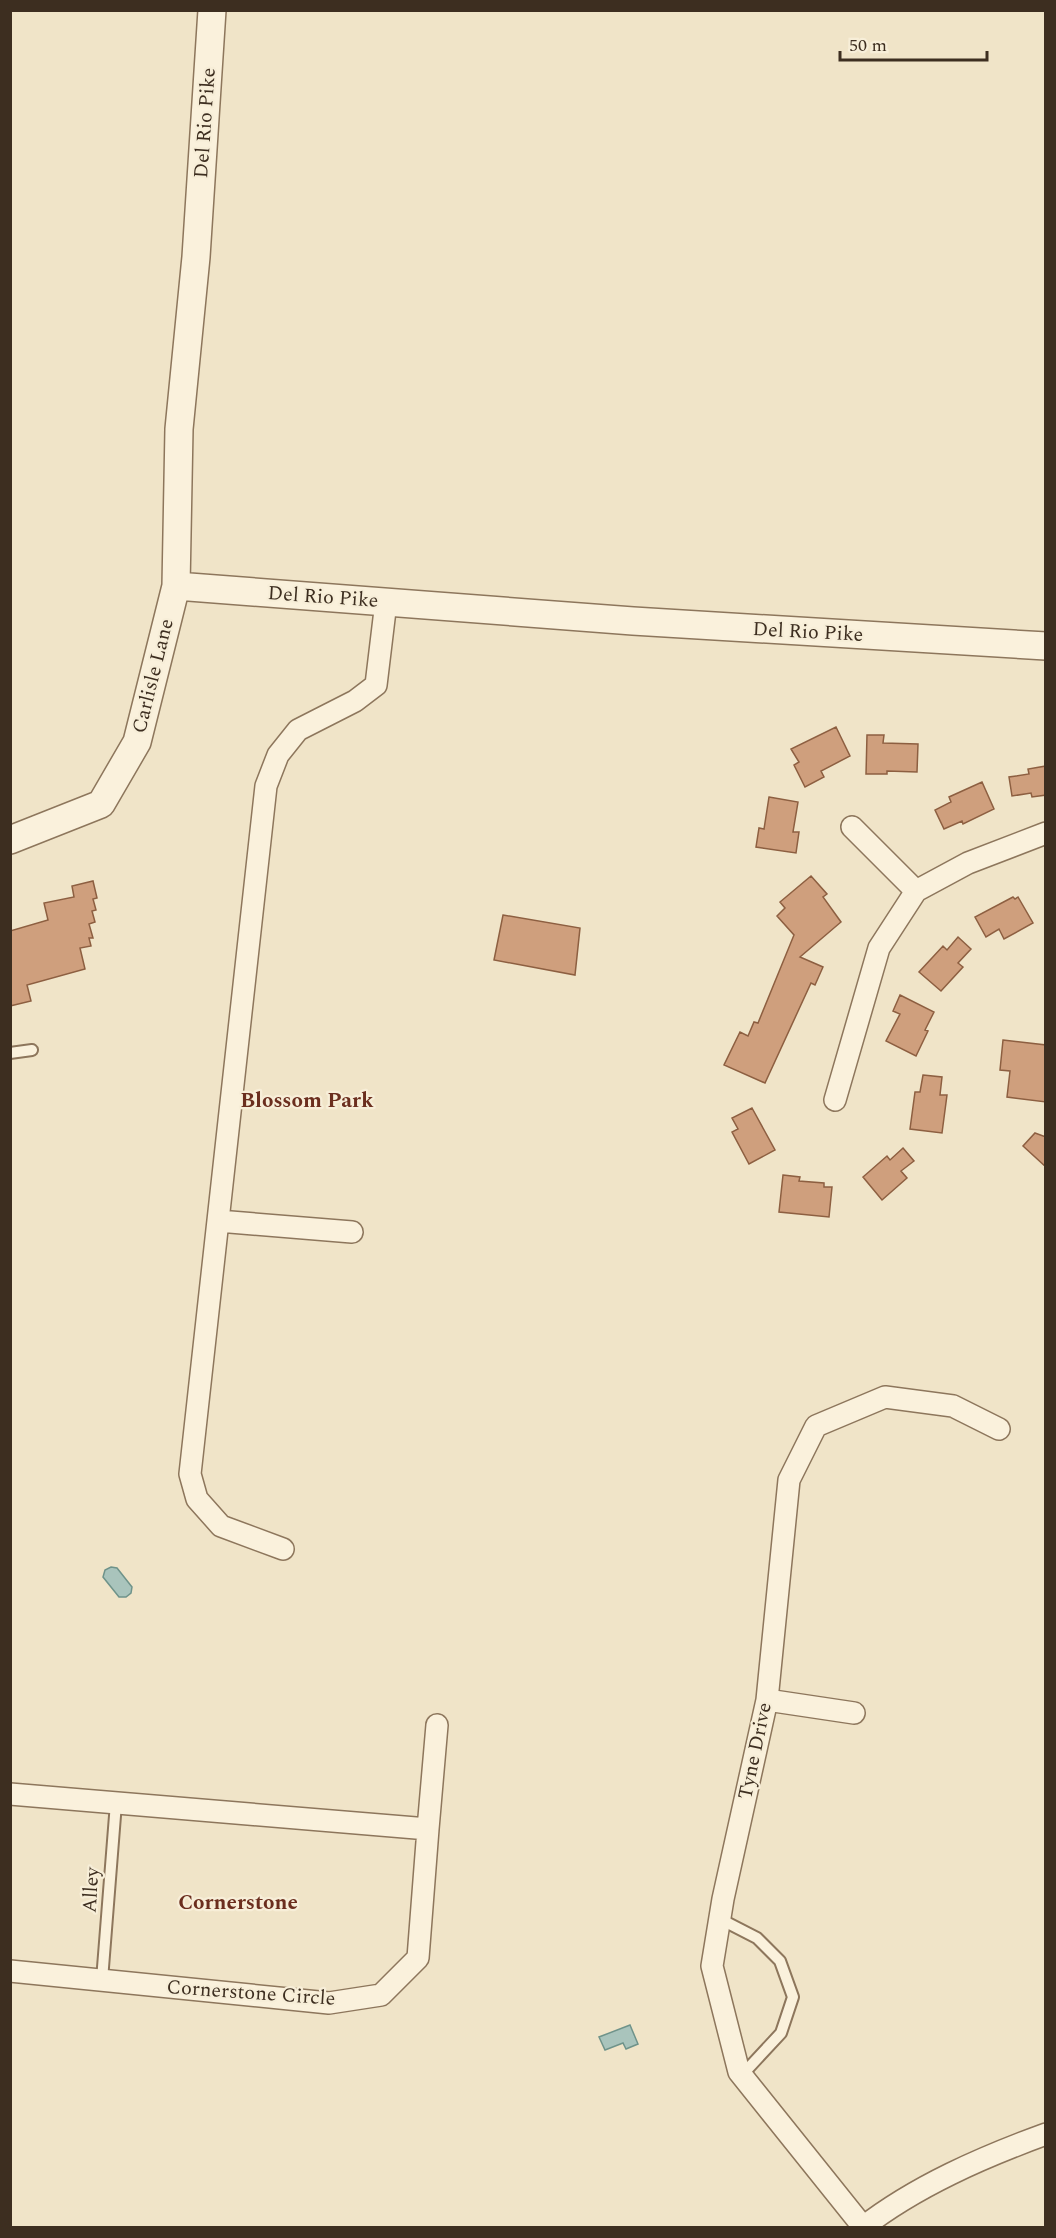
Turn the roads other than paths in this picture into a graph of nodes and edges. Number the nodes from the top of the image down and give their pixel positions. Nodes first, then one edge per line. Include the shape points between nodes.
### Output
1 (212, 10) edge
2 (176, 586) junction
3 (386, 602) junction
4 (1046, 646) edge
5 (852, 827) dead end
6 (1046, 833) edge
7 (10, 840) edge
8 (916, 891) junction
9 (32, 1050) dead end
10 (10, 1053) edge
11 (835, 1100) dead end
12 (218, 1221) junction
13 (352, 1232) dead end
14 (999, 1429) dead end
15 (283, 1549) dead end
16 (767, 1700) junction
17 (854, 1713) dead end
18 (437, 1725) dead end
19 (10, 1794) edge
20 (116, 1803) junction
21 (428, 1829) junction
22 (720, 1919) junction
23 (10, 1971) edge
24 (102, 1980) junction
25 (742, 2075) junction
26 (1046, 2134) edge
27 (863, 2227) edge

1 - 2 street, Del Rio Pike via 196,257 179,429
2 - 3 street, Del Rio Pike
2 - 7 street, Carlisle Lane via 137,742 102,804
3 - 4 street, Del Rio Pike
3 - 12 street via 376,685 355,701 298,730 278,755 266,786
5 - 8 street
6 - 8 street via 968,864
8 - 11 street via 879,948
9 - 10 lane
12 - 13 street
12 - 15 street via 190,1474 197,1499 220,1526
14 - 16 street, Tyne Drive via 953,1406 885,1397 816,1426 789,1480
16 - 17 street
16 - 22 street, Tyne Drive
18 - 21 street, Cornerstone Circle
19 - 20 street
20 - 21 street
20 - 24 lane, Alley
21 - 24 street, Cornerstone Circle via 418,1958 381,1995 330,2003
22 - 25 street, Tyne Drive via 712,1966
22 - 25 lane via 758,1938 780,1961 793,1997 781,2033
23 - 24 street, Cornerstone Circle
25 - 27 street, Tyne Drive
26 - 27 street via 999,2151 919,2191

